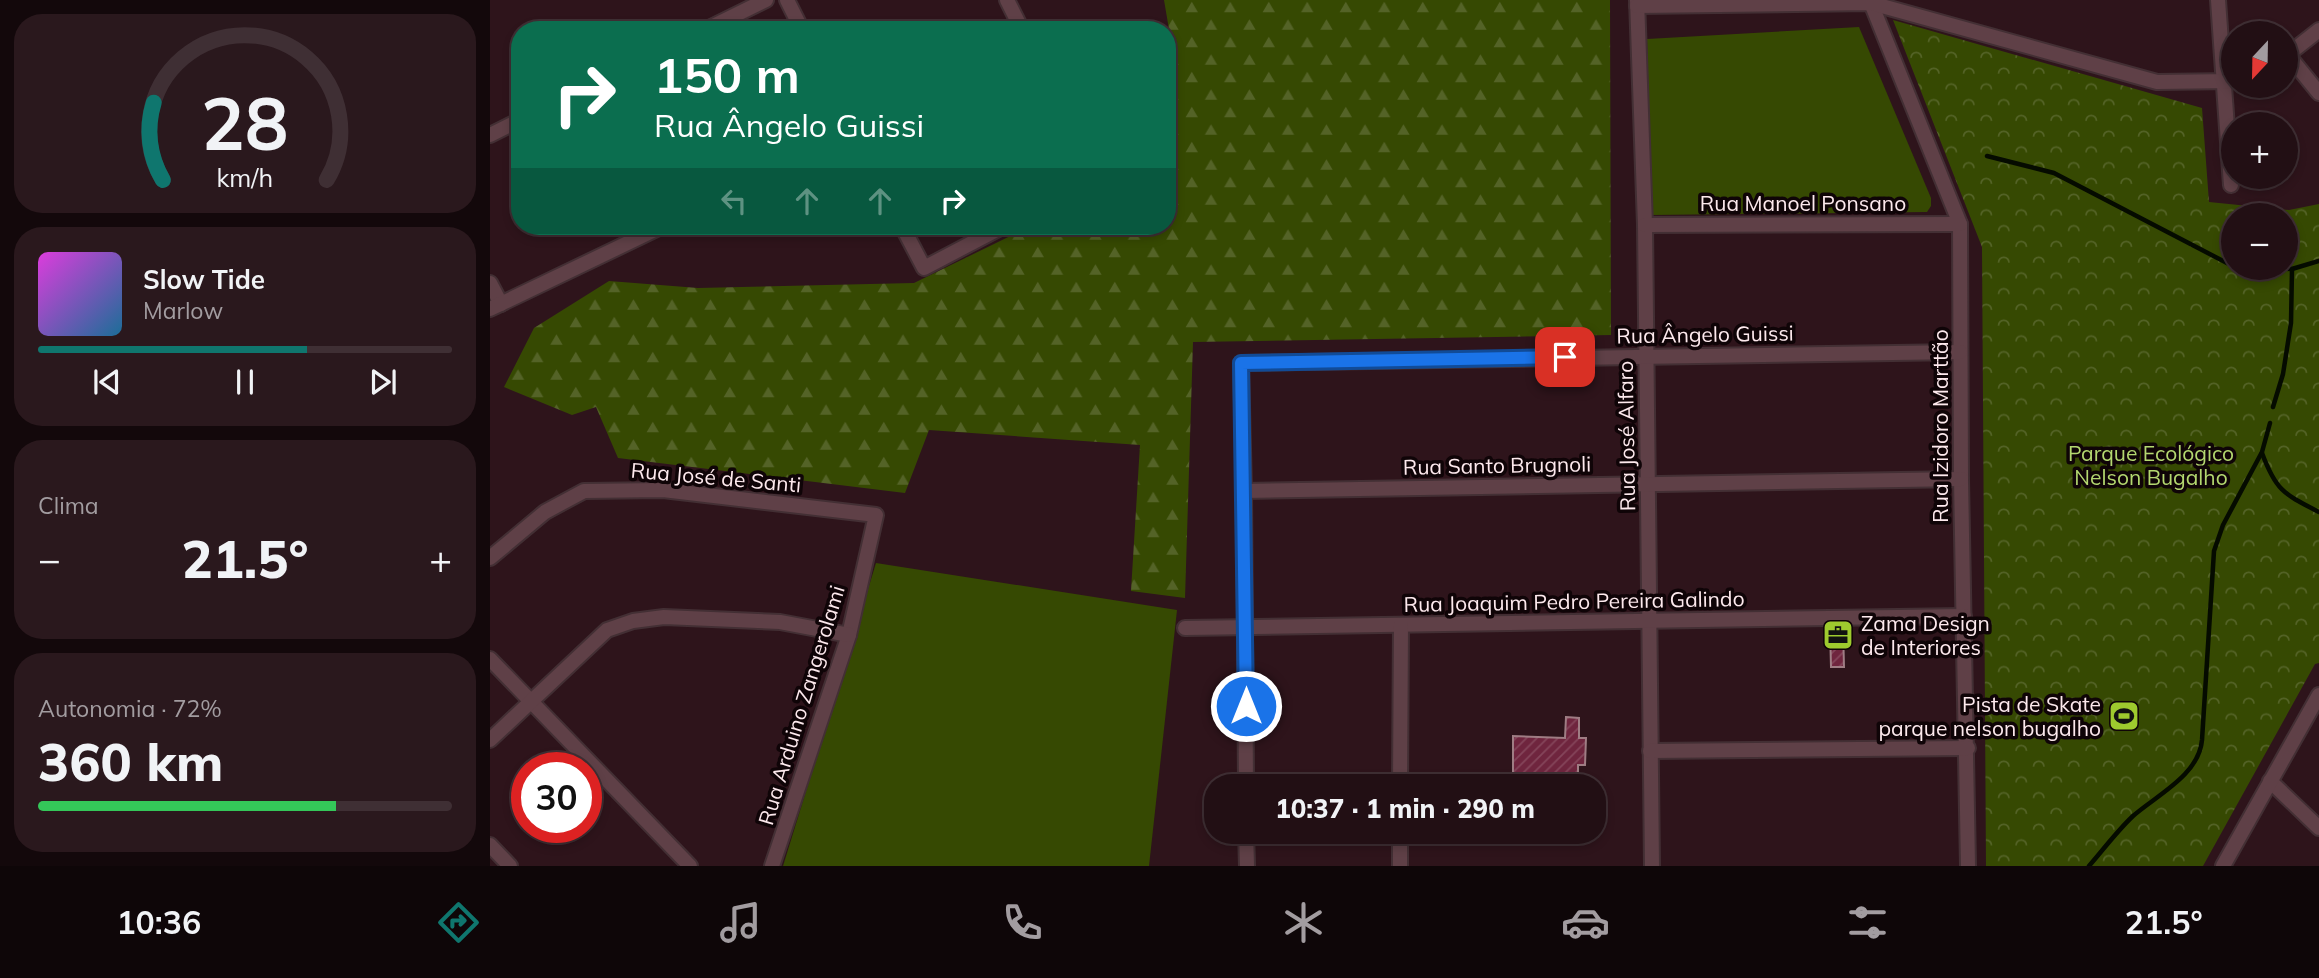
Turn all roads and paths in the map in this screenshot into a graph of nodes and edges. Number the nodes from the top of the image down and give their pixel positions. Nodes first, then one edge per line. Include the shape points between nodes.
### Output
1 (766, 0) edge
2 (787, 0) edge
3 (1007, 0) edge
4 (2218, 0) edge
5 (1871, 1) edge
6 (1637, 3) edge
7 (723, 21) edge
8 (798, 21) edge
9 (1018, 21) edge
10 (2221, 22) edge
11 (2319, 30) edge
12 (2298, 46) edge
13 (2298, 68) edge
14 (2221, 81) edge
15 (2319, 93) edge
16 (511, 124) edge
17 (490, 135) edge
18 (1961, 224) junction
19 (1645, 225) junction
20 (644, 235) edge
21 (907, 235) edge
22 (987, 235) edge
23 (490, 283) edge
24 (495, 307) edge
25 (1960, 352) junction
26 (1646, 355) junction
27 (1961, 479) junction
28 (1647, 484) junction
29 (1244, 491) junction
30 (876, 514) joint
31 (490, 558) edge
32 (1964, 616) junction
33 (1649, 621) junction
34 (1401, 625) junction
35 (1245, 627) junction
36 (1185, 628) dead end
37 (849, 635) junction
38 (490, 659) edge
39 (2319, 695) edge
40 (531, 701) junction
41 (490, 740) edge
42 (1968, 748) junction
43 (1650, 751) junction
44 (1246, 774) edge
45 (1400, 774) edge
46 (2270, 781) junction
47 (2319, 828) edge
48 (1246, 844) edge
49 (1400, 844) edge
50 (490, 845) edge
51 (510, 866) edge
52 (690, 866) edge
53 (772, 866) edge
54 (1247, 866) edge
55 (1400, 866) edge
56 (1652, 866) edge
57 (1968, 866) edge
58 (2223, 866) edge

1 - 7 street
2 - 8 street
3 - 9 street
4 - 10 street
5 - 6 street
5 - 14 street via 2157,82
5 - 18 street, Rua Izidoro Marttão
6 - 19 street, Rua José Alfaro
11 - 12 street
13 - 15 street
16 - 17 street
18 - 19 street, Rua Manoel Ponsano
18 - 25 street, Rua Izidoro Marttão
19 - 26 street, Rua José Alfaro
20 - 24 street
21 - 22 street via 924,268
23 - 24 street
25 - 26 street, Rua Ângelo Guissi
25 - 27 street, Rua Izidoro Marttão
26 - 28 street, Rua José Alfaro
26 - 29 street, Rua Ângelo Guissi via 1241,363
27 - 28 street, Rua Santo Brugnoli
27 - 32 street, Rua Izidoro Marttão
28 - 29 street, Rua Santo Brugnoli
28 - 33 street, Rua José Alfaro
29 - 35 street
30 - 31 street, Rua José de Santi via 663,490 584,491 545,512
30 - 37 street, Rua Arduino Zangerolami
32 - 33 street, Rua Joaquim Pedro Pereira Galindo
32 - 42 street, Rua Izidoro Marttão
33 - 34 street, Rua Joaquim Pedro Pereira Galindo
33 - 43 street, Rua José Alfaro
34 - 35 street, Rua Joaquim Pedro Pereira Galindo
34 - 45 street
35 - 36 street, Rua Joaquim Pedro Pereira Galindo
35 - 44 street
37 - 40 street via 780,622 664,617 633,621 607,630
37 - 53 street, Rua Arduino Zangerolami
38 - 40 street
39 - 46 street
40 - 41 street
40 - 52 street
42 - 43 street
42 - 57 street, Rua Izidoro Marttão
43 - 56 street, Rua José Alfaro
46 - 47 street
46 - 58 street
48 - 54 street
49 - 55 street
50 - 51 street

